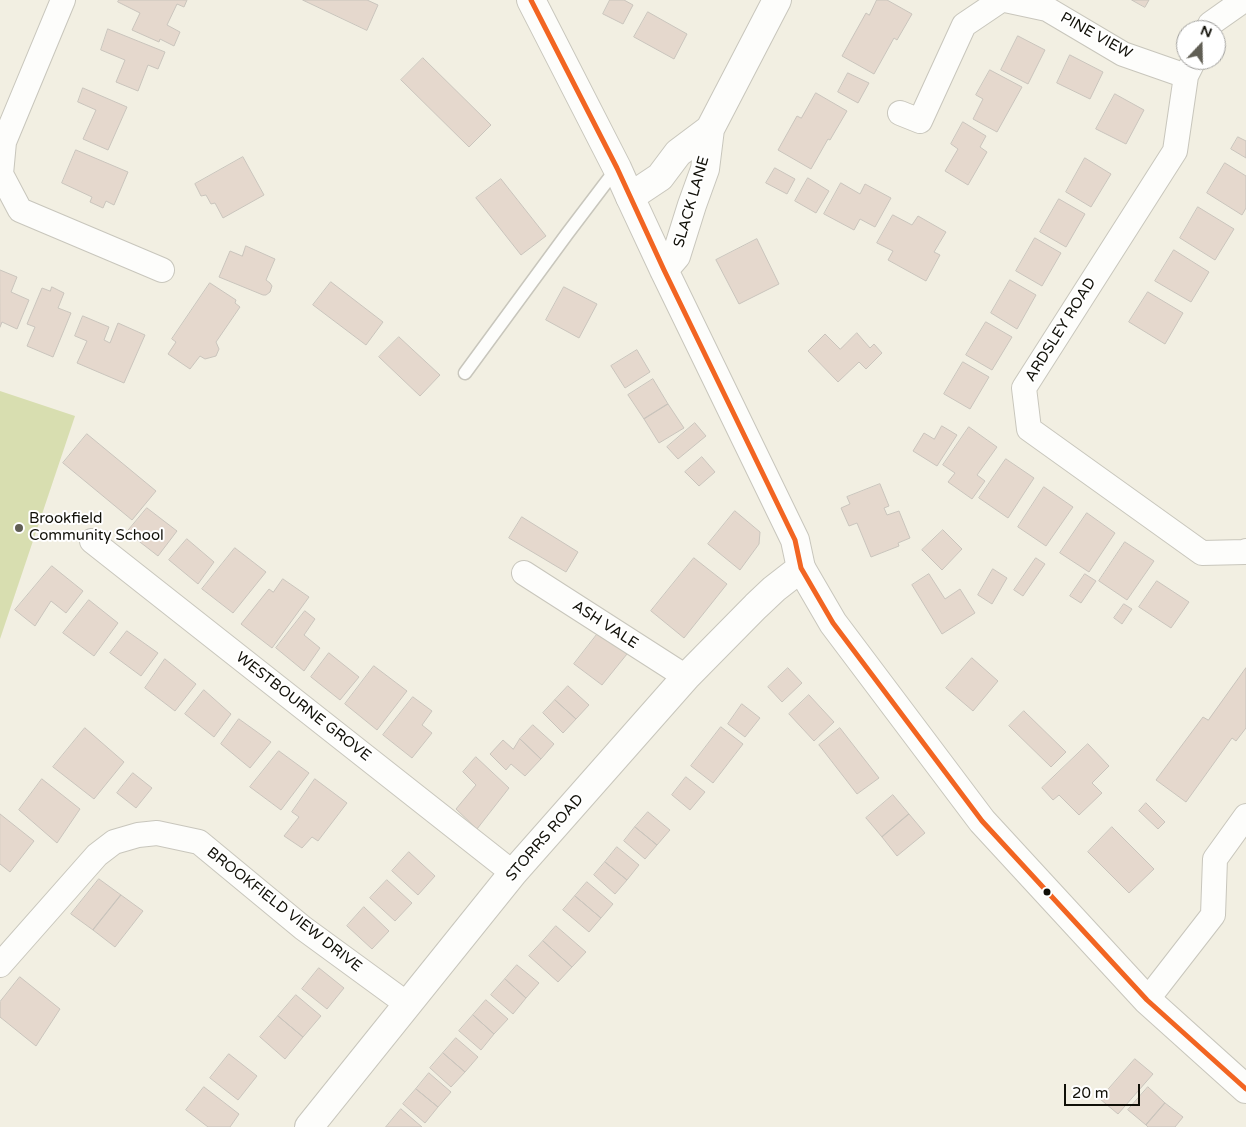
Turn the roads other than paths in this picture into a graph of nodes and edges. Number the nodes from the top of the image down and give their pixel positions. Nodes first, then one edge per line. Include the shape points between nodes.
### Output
1 (63, 0) edge
2 (531, 0) edge
3 (777, 0) edge
4 (1001, 0) edge
5 (1005, 0) edge
6 (1244, 0) edge
7 (1216, 20) edge
8 (1176, 65) edge
9 (1190, 70) edge
10 (900, 113) dead end
11 (710, 129) junction
12 (616, 168) junction
13 (630, 197) junction
14 (162, 270) dead end
15 (664, 270) junction
16 (464, 373) dead end
17 (92, 541) dead end
18 (1245, 552) edge
19 (801, 568) junction
20 (524, 573) dead end
21 (686, 678) junction
22 (1246, 816) edge
23 (513, 873) junction
24 (0, 966) edge
25 (1147, 1000) junction
26 (407, 1004) junction
27 (1246, 1089) edge
28 (309, 1127) edge

1 - 14 street via 4,142 1,174 20,210
2 - 12 main road
3 - 11 main road, SLACK LANE
4 - 10 street via 964,25 920,121
5 - 8 street, PINE VIEW via 1047,8 1123,54
6 - 7 street
9 - 18 street, ARDSLEY ROAD via 1175,151 1024,388 1029,430 1202,554
11 - 13 main road, SLACK LANE via 678,153 660,177
11 - 15 main road, SLACK LANE via 705,169 676,256
12 - 13 main road
12 - 16 lane
13 - 15 main road
15 - 19 main road via 795,540
17 - 23 street, WESTBOURNE GROVE
19 - 21 main road, STORRS ROAD via 756,606
19 - 25 main road via 833,623 982,821
20 - 21 street, ASH VALE
21 - 23 main road, STORRS ROAD
22 - 25 street via 1215,859 1213,915
23 - 26 main road, STORRS ROAD
24 - 26 street, BROOKFIELD VIEW DRIVE via 97,855 114,842 157,833 199,842 303,928
25 - 27 main road
26 - 28 main road, STORRS ROAD

